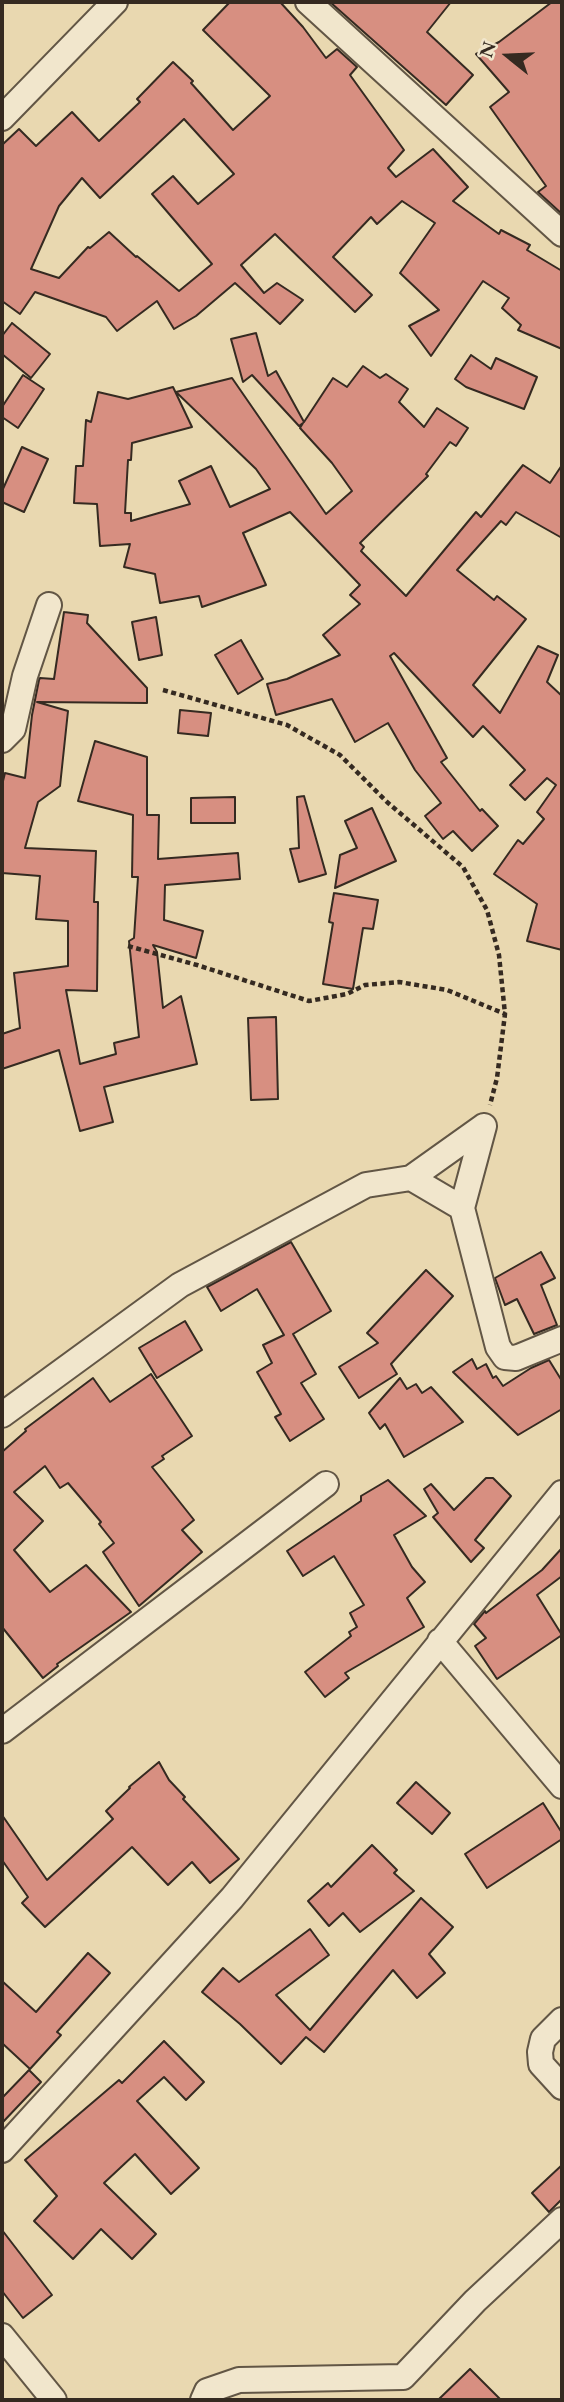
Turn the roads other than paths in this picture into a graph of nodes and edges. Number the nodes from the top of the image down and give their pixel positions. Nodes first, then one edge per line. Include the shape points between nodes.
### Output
1 (115, 2) edge
2 (308, 2) edge
3 (2, 118) edge
4 (562, 234) edge
5 (49, 605) dead end
6 (2, 740) edge
7 (411, 1178) junction
8 (462, 1208) junction
9 (562, 1339) edge
10 (2, 1415) edge
11 (326, 1484) dead end
12 (562, 1493) edge
13 (440, 1641) junction
14 (2, 1731) edge
15 (562, 1786) edge
16 (562, 2020) edge
17 (562, 2087) edge
18 (2, 2150) edge
19 (562, 2220) edge
20 (2, 2336) edge
21 (54, 2400) edge
22 (203, 2400) edge

1 - 3 street
2 - 4 street
5 - 6 street via 13,729
7 - 8 street
7 - 8 street via 484,1126
7 - 10 street via 366,1185 180,1285
8 - 9 street via 498,1347 505,1356 516,1358
11 - 14 street
12 - 13 street
13 - 15 street
13 - 18 street via 232,1898
16 - 17 street via 543,2039 540,2052 541,2064
19 - 22 street via 402,2377 239,2380 207,2391
20 - 21 street

